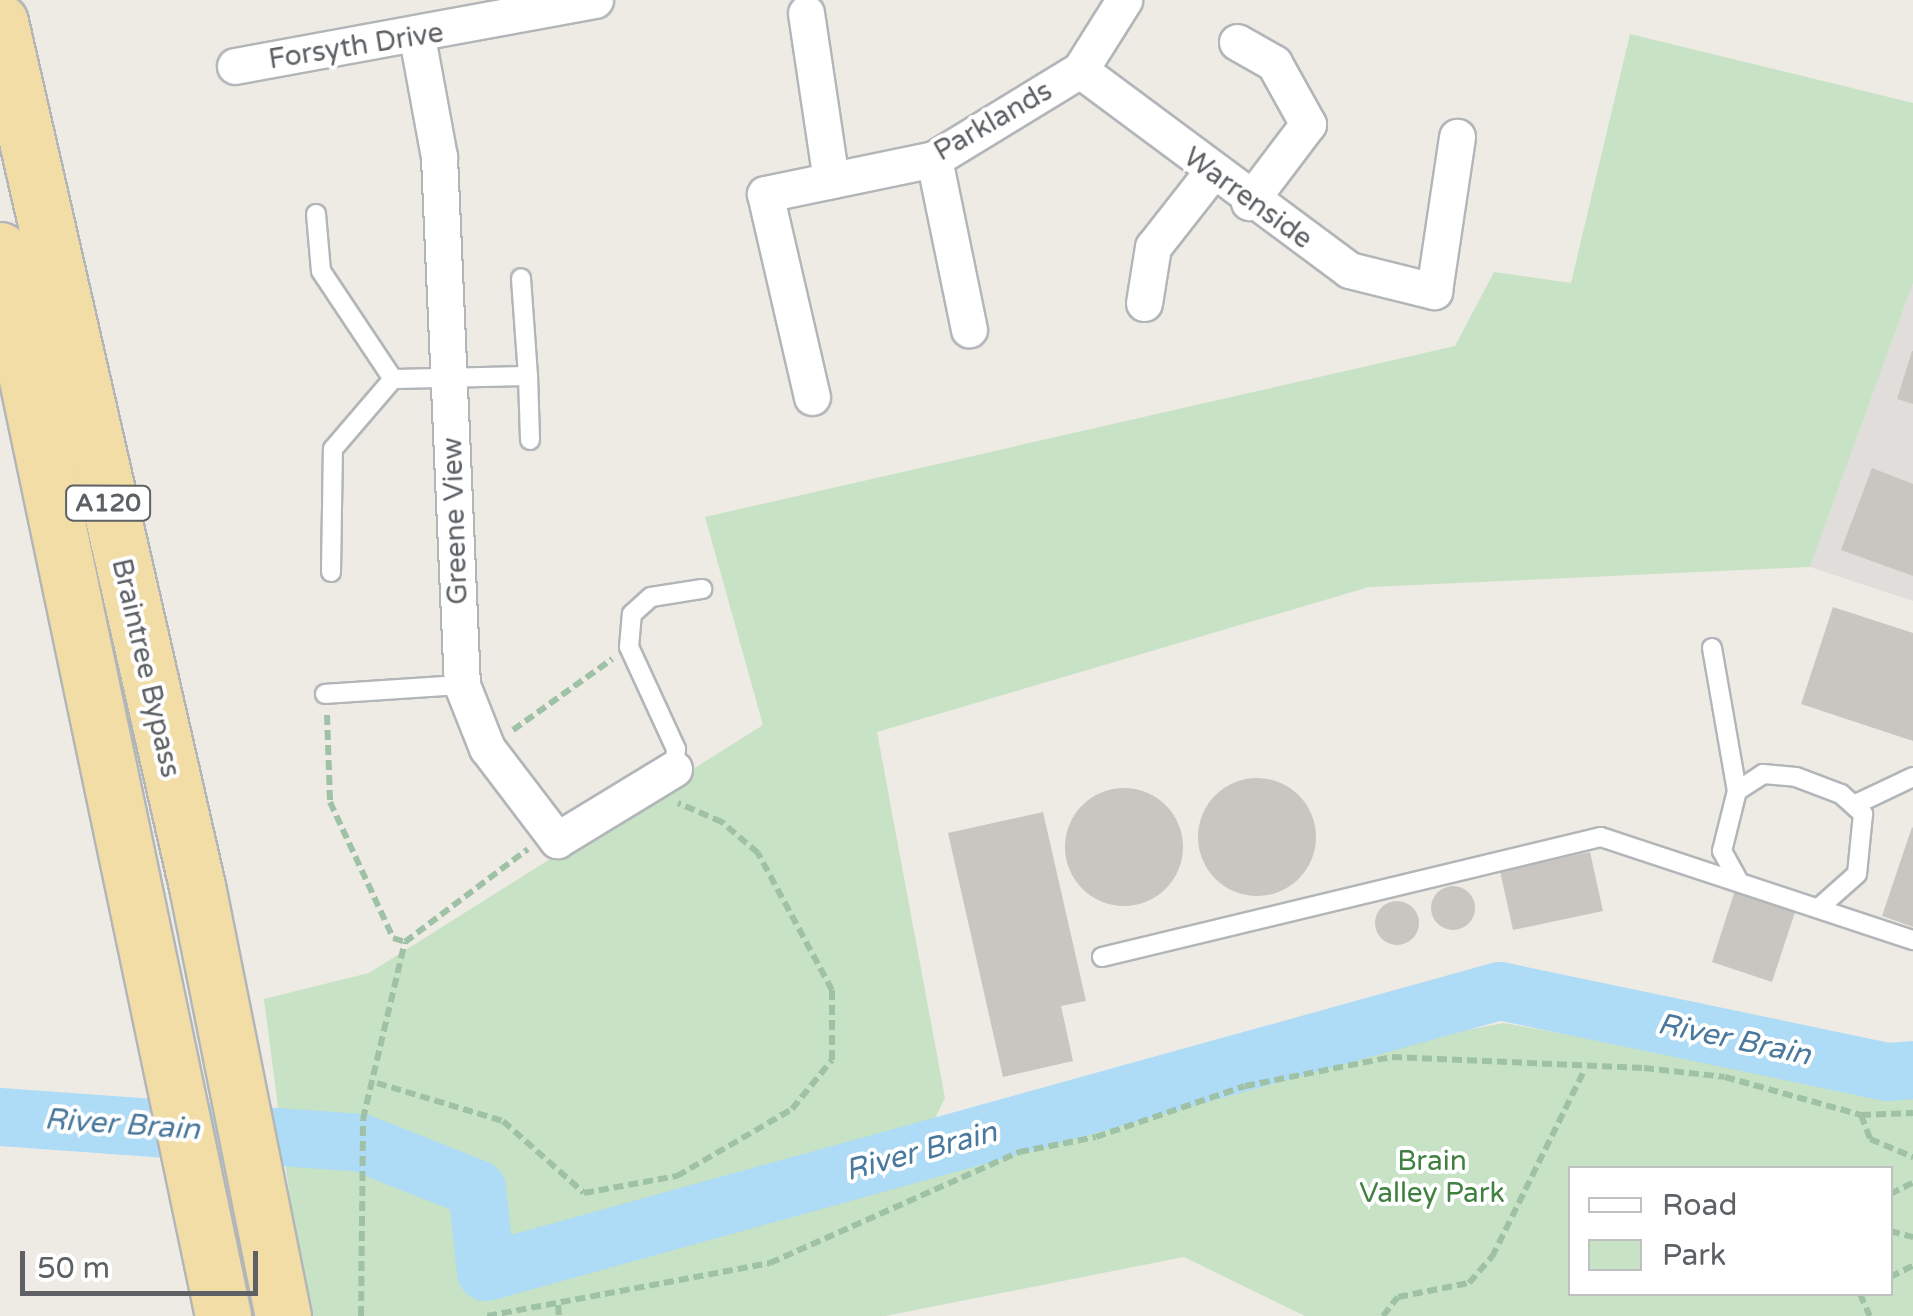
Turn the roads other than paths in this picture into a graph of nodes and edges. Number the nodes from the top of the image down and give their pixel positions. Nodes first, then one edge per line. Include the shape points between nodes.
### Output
1 (594, 0) edge
2 (1117, 3) edge
3 (806, 13) dead end
4 (0, 22) edge
5 (417, 38) junction
6 (1237, 42) dead end
7 (235, 66) dead end
8 (1080, 70) junction
9 (1456, 138) dead end
10 (934, 159) junction
11 (1210, 172) junction
12 (830, 180) junction
13 (1250, 202) junction
14 (316, 214) dead end
15 (0, 250) edge
16 (521, 278) dead end
17 (1144, 303) dead end
18 (969, 329) dead end
19 (528, 376) junction
20 (393, 379) junction
21 (448, 382) junction
22 (812, 397) dead end
23 (530, 440) dead end
24 (331, 572) dead end
25 (702, 589) dead end
26 (1712, 648) dead end
27 (462, 685) junction
28 (326, 694) road end
29 (674, 768) joint
30 (1913, 777) edge
31 (1737, 791) junction
32 (1854, 805) junction
33 (1737, 878) junction
34 (1822, 905) junction
35 (1913, 940) edge
36 (1102, 957) dead end
37 (223, 1316) edge
38 (282, 1316) edge

1 - 5 street, Forsyth Drive
2 - 8 street, Parklands
3 - 12 street
4 - 38 highway, Braintree Bypass / A120 via 217,984
5 - 7 street, Forsyth Drive
5 - 21 street, Greene View via 440,157
6 - 13 street via 1274,63 1308,124
8 - 10 street, Parklands
8 - 11 street, Warrenside
9 - 13 street, Warrenside via 1434,292 1349,270
10 - 12 street, Parklands
10 - 18 street
11 - 13 street, Warrenside
11 - 17 street via 1152,247
12 - 22 street, Parklands via 764,194
14 - 20 lane via 321,271
15 - 37 highway, Braintree Bypass / A120
16 - 19 lane
19 - 21 lane
19 - 23 lane
20 - 21 lane
20 - 24 lane via 333,449
21 - 27 street, Greene View
25 - 29 lane via 651,596 632,614 628,647 676,749
26 - 31 lane
27 - 28 lane
27 - 29 street, Greene View via 487,748 557,840
30 - 32 lane
31 - 32 lane via 1763,774 1796,777
31 - 33 lane via 1722,851
32 - 34 lane via 1866,848 1857,874
33 - 34 lane
33 - 36 lane via 1601,837
34 - 35 lane

